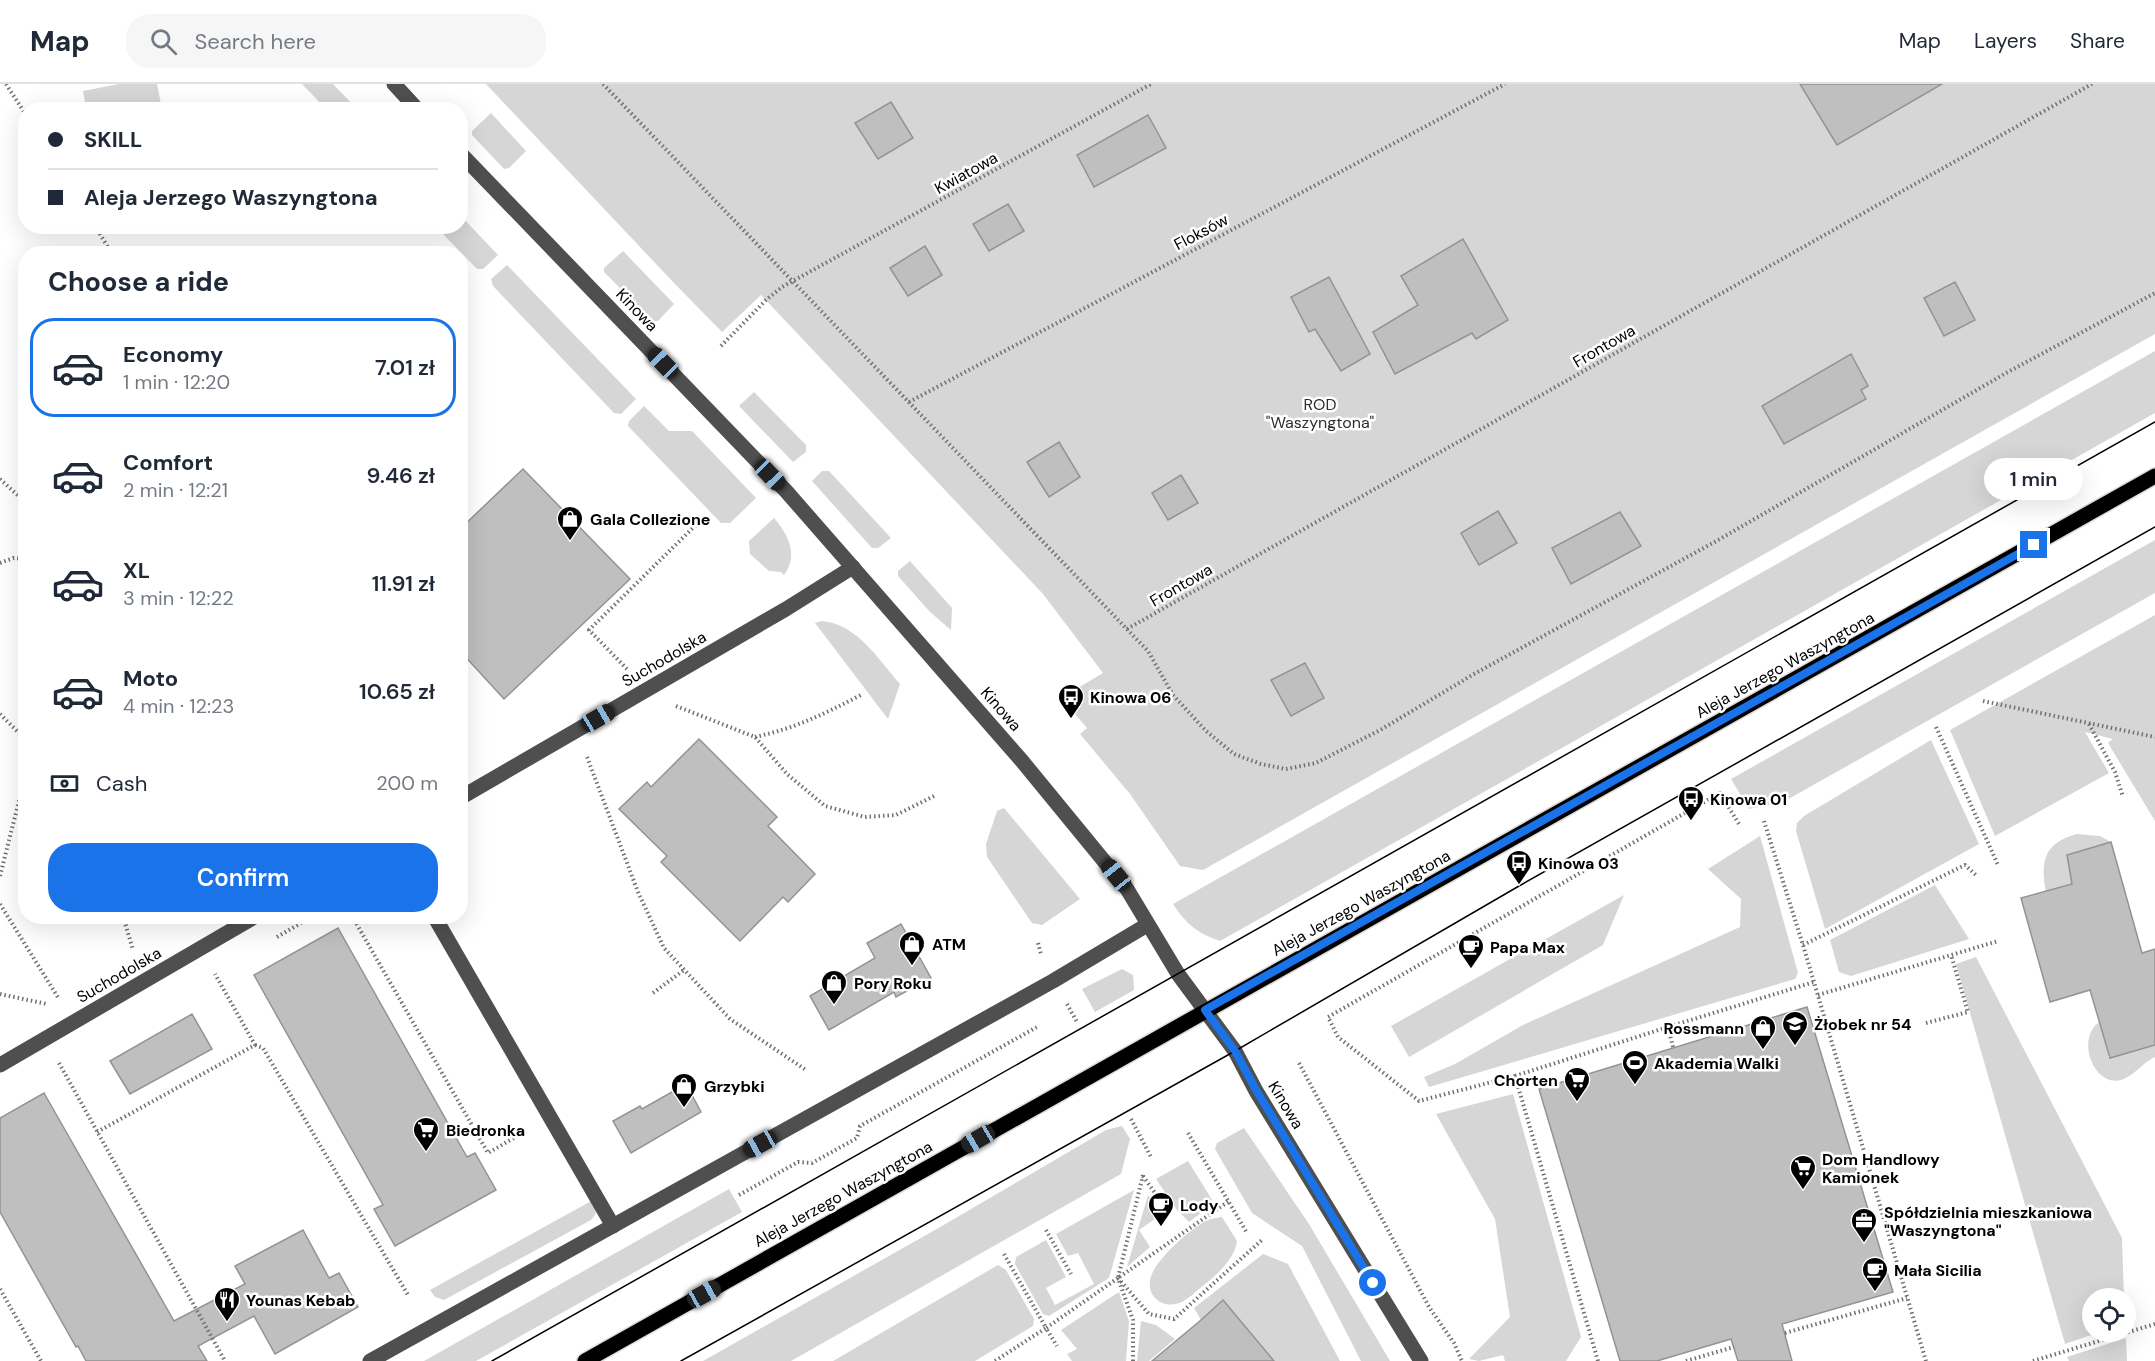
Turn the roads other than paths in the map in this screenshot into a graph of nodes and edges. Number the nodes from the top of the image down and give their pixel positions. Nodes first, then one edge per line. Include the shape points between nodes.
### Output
1 (394, 84) edge
2 (411, 102) edge
3 (468, 161) edge
4 (2155, 476) edge
5 (853, 567) junction
6 (468, 793) edge
7 (242, 924) edge
8 (439, 924) edge
9 (1147, 925) junction
10 (1205, 1010) junction
11 (0, 1065) edge
12 (613, 1226) junction
13 (370, 1361) edge
14 (585, 1361) edge
15 (1421, 1361) edge

1 - 2 street
3 - 5 street, Kinowa via 769,474
4 - 10 main road, Aleja Jerzego Waszyngtona
5 - 6 street, Suchodolska
5 - 9 street, Kinowa via 1022,761 1127,889
7 - 11 street, Suchodolska
8 - 12 street
9 - 10 street, Kinowa
9 - 12 street
10 - 14 main road, Aleja Jerzego Waszyngtona
10 - 15 street, Kinowa via 1235,1051
12 - 13 street

